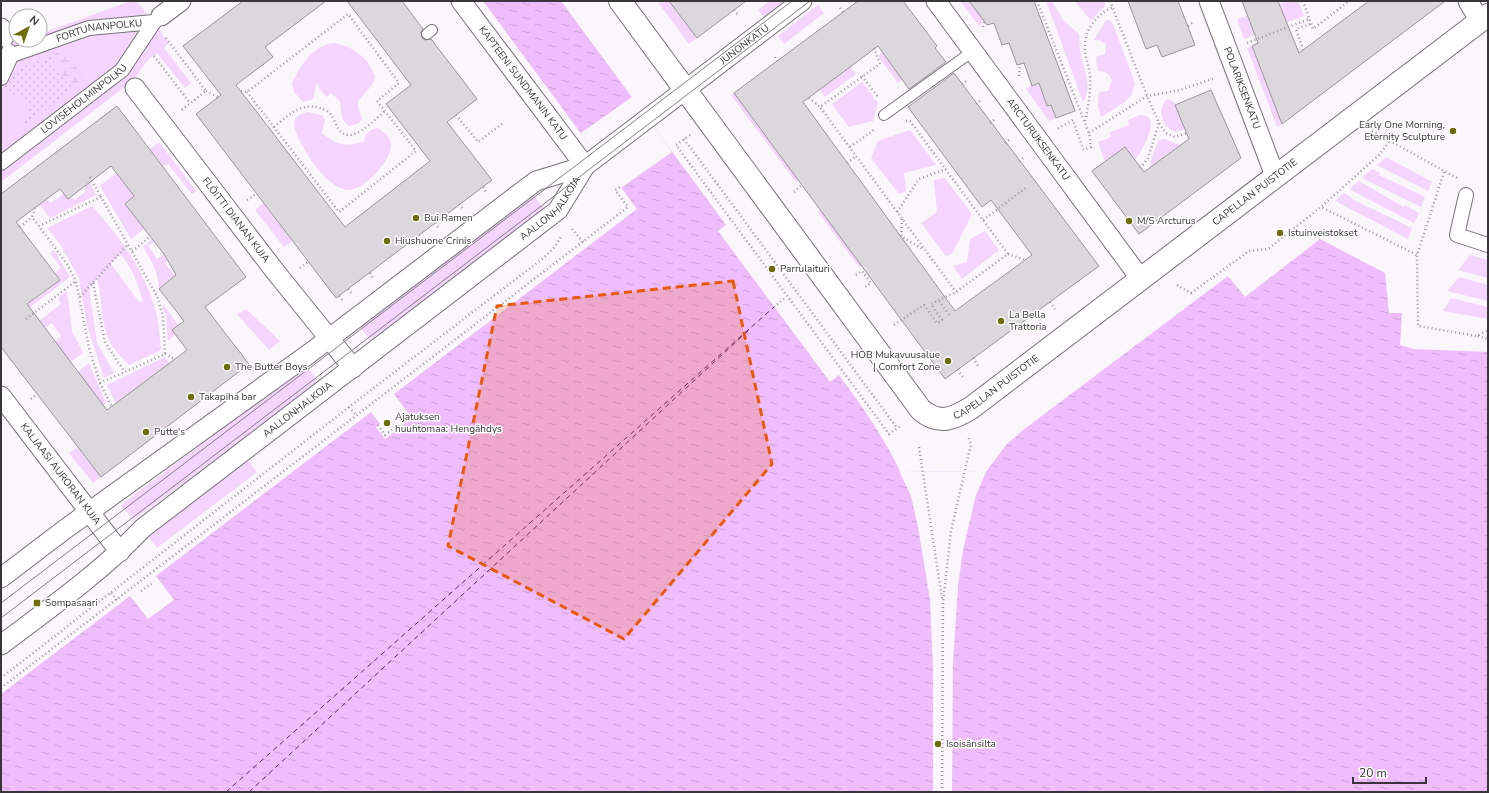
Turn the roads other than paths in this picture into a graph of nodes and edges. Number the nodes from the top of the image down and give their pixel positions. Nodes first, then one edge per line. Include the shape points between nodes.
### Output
1 (181, 1) edge
2 (462, 1) edge
3 (620, 1) edge
4 (802, 1) edge
5 (936, 1) edge
6 (1209, 1) edge
7 (1468, 1) edge
8 (1484, 18) edge
9 (157, 19) junction
10 (3, 33) edge
11 (973, 51) junction
12 (6, 57) edge
13 (122, 70) junction
14 (1, 78) edge
15 (136, 88) joint
16 (687, 89) junction
17 (884, 115) dead end
18 (592, 161) junction
19 (1, 162) edge
20 (1275, 176) junction
21 (1466, 195) road end
22 (1488, 245) edge
23 (1140, 278) junction
24 (330, 338) junction
25 (353, 368) junction
26 (1, 396) edge
27 (89, 512) junction
28 (120, 552) junction
29 (1, 578) edge
30 (1, 645) edge

1 - 9 street
2 - 18 street, KAPTEENI SUNDMANIN KATU
3 - 16 street
4 - 16 street, JUNONKATU
5 - 11 street, ARCTURUKSENKATU
6 - 20 street, POLARIKSENKATU
7 - 8 street
8 - 20 street, CAPELLAN PUISTOTIE
9 - 12 street, FORTUNANPOLKU via 89,28
9 - 13 street, LOVISEHOLMINPOLKU
10 - 12 street
11 - 17 lane
11 - 23 street, ARCTURUKSENKATU
12 - 14 street
13 - 15 street, FLÖITTI DIANAN KUJA
13 - 19 street, LOVISEHOLMINPOLKU
15 - 24 street, FLÖITTI DIANAN KUJA via 274,270
16 - 18 street, AALLONHALKOJA
16 - 23 street, CAPELLAN PUISTOTIE via 921,410 930,417 951,419 971,408
18 - 24 street, AALLONHALKOJA via 536,181
18 - 25 street, AALLONHALKOJA via 558,210
20 - 23 street, CAPELLAN PUISTOTIE
21 - 22 street via 1458,235
24 - 25 street, FLÖITTI DIANAN KUJA
24 - 27 street, AALLONHALKOJA
25 - 28 street, AALLONHALKOJA via 143,528
26 - 27 street, KALJAASI AURORAN KUJA
27 - 28 street, KALJAASI AURORAN KUJA
27 - 29 street, AALLONHALKOJA
28 - 30 street, AALLONHALKOJA

